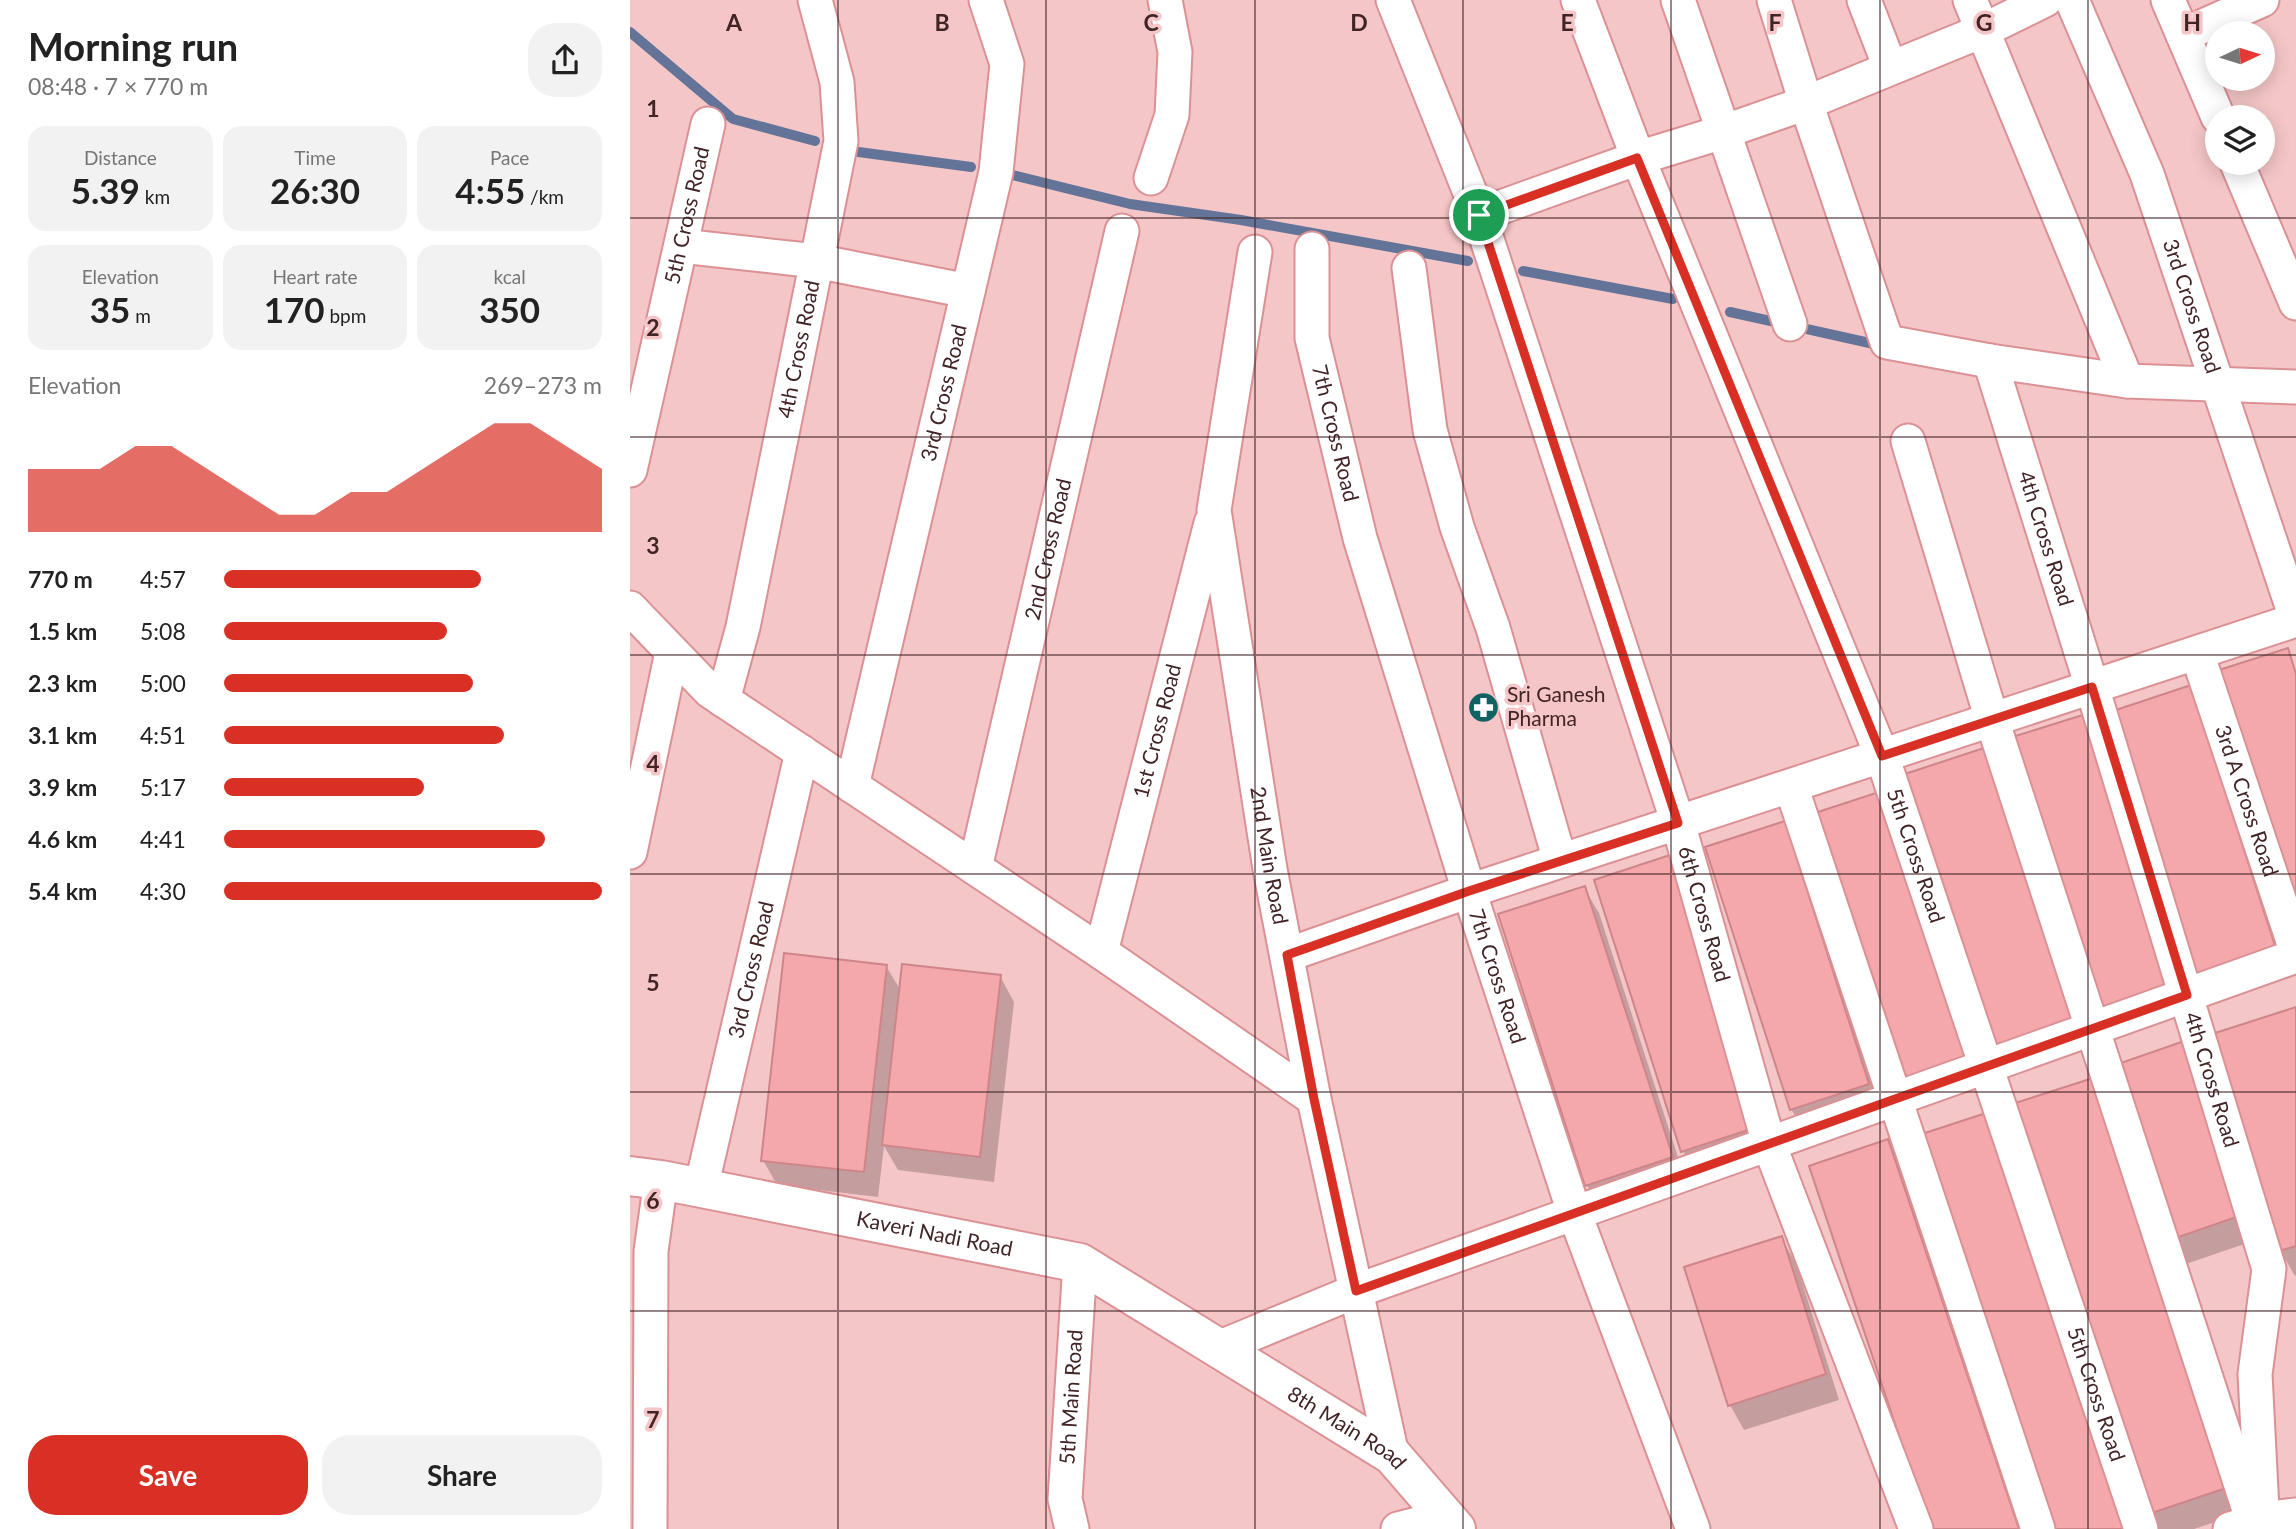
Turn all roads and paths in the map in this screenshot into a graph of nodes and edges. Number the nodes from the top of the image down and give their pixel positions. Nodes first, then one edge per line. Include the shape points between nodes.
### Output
1 (815, 0) edge
2 (986, 0) edge
3 (1165, 0) edge
4 (1393, 0) edge
5 (1577, 0) edge
6 (1678, 0) edge
7 (1774, 0) edge
8 (1864, 0) edge
9 (1970, 0) edge
10 (2045, 0) edge
11 (2072, 0) edge
12 (2168, 0) edge
13 (2262, 0) edge
14 (1982, 31) junction
15 (2183, 35) junction
16 (1890, 67) junction
17 (1806, 103) junction
18 (2213, 105) edge
19 (708, 124) dead end
20 (1723, 132) junction
21 (1637, 158) junction
22 (2242, 175) edge
23 (1151, 178) dead end
24 (1479, 215) junction
25 (1122, 231) dead end
26 (681, 246) junction
27 (1312, 248) dead end
28 (1255, 251) dead end
29 (816, 261) junction
30 (1409, 268) dead end
31 (968, 291) junction
32 (2296, 303) edge
33 (1790, 324) dead end
34 (1990, 361) junction
35 (2127, 381) junction
36 (2218, 384) junction
37 (2296, 387) edge
38 (1909, 442) dead end
39 (630, 470) edge
40 (1214, 510) junction
41 (630, 608) edge
42 (2296, 619) edge
43 (672, 652) junction
44 (2197, 653) junction
45 (2092, 687) junction
46 (723, 700) junction
47 (1992, 720) junction
48 (802, 752) junction
49 (1882, 756) junction
50 (852, 786) junction
51 (1791, 786) junction
52 (1678, 823) junction
53 (630, 852) edge
54 (1560, 861) junction
55 (975, 868) junction
56 (1469, 891) junction
57 (2296, 950) edge
58 (1101, 952) junction
59 (1287, 955) junction
60 (2296, 956) edge
61 (2187, 995) junction
62 (2092, 1029) junction
63 (1986, 1067) junction
64 (1896, 1098) junction
65 (1314, 1099) junction
66 (1769, 1144) junction
67 (646, 1178) edge
68 (701, 1188) junction
69 (1574, 1213) junction
70 (1080, 1263) junction
71 (2283, 1265) edge
72 (1356, 1291) junction
73 (1219, 1348) junction
74 (1392, 1455) junction
75 (2296, 1516) edge
76 (1451, 1523) edge
77 (2252, 1525) edge
78 (650, 1529) edge
79 (1072, 1529) edge
80 (1398, 1529) edge
81 (1693, 1529) edge
82 (1916, 1529) edge
83 (2038, 1529) edge
84 (2141, 1529) edge

1 - 29 street, 4th Cross Road via 836,82 841,141
2 - 31 street, 3rd Cross Road via 1007,64 996,172
3 - 23 street via 1175,52 1172,115
4 - 24 street, 6th Cross Road
5 - 21 street, 5th Cross Road
6 - 20 street
7 - 17 street
8 - 16 street
9 - 14 street
10 - 14 street
11 - 36 street, 3rd Cross Road via 2147,174
12 - 15 street
13 - 15 street
14 - 16 street
14 - 35 street
15 - 18 street
16 - 17 street
17 - 20 street
17 - 34 street via 1888,342
19 - 26 street, 5th Cross Road
20 - 21 street
20 - 33 street
21 - 24 street
21 - 49 street, 5th Cross Road
22 - 32 street
24 - 52 street, 6th Cross Road
25 - 55 street, 2nd Cross Road
26 - 29 street
26 - 39 street, 5th Cross Road
27 - 56 street, 7th Cross Road via 1312,338 1360,538
28 - 40 street, 2nd Main Road
29 - 31 street
29 - 46 street, 4th Cross Road via 743,627
30 - 54 street via 1430,430
31 - 50 street, 3rd Cross Road
34 - 35 street
34 - 45 street, 4th Cross Road
35 - 36 street
36 - 37 street
36 - 42 street, 3rd Cross Road
38 - 47 street
40 - 58 street, 1st Cross Road
40 - 59 street, 2nd Main Road
41 - 43 street
42 - 44 street
43 - 46 street
43 - 53 street
44 - 45 street
44 - 57 street, 3rd A Cross Road
45 - 47 street
45 - 61 street, 4th Cross Road
46 - 48 street
47 - 49 street
47 - 62 street
48 - 50 street
48 - 68 street, 3rd Cross Road
49 - 51 street
49 - 63 street, 5th Cross Road
50 - 55 street
51 - 52 street
51 - 64 street
52 - 54 street
52 - 66 street, 6th Cross Road
54 - 56 street
55 - 58 street
56 - 59 street
56 - 69 street, 7th Cross Road
58 - 65 street
59 - 65 street, 2nd Main Road
60 - 61 street
61 - 62 street
61 - 71 street, 4th Cross Road
62 - 63 street
62 - 77 street
63 - 64 street
63 - 84 street, 5th Cross Road
64 - 66 street
64 - 83 street
65 - 72 street, 2nd Main Road
66 - 69 street
66 - 82 street, 6th Cross Road
67 - 68 street, Kaveri Nadi Road
67 - 78 street via 651,1251
68 - 70 street, Kaveri Nadi Road
69 - 72 street
69 - 81 street, 7th Cross Road
70 - 73 street, Kaveri Nadi Road
70 - 79 street, 5th Main Road via 1065,1499
71 - 77 street, 4th Cross Road via 2255,1374
72 - 73 street
72 - 74 street, 2nd Main Road
73 - 74 street, 8th Main Road
74 - 76 street, 8th Main Road
75 - 77 street
76 - 80 street

